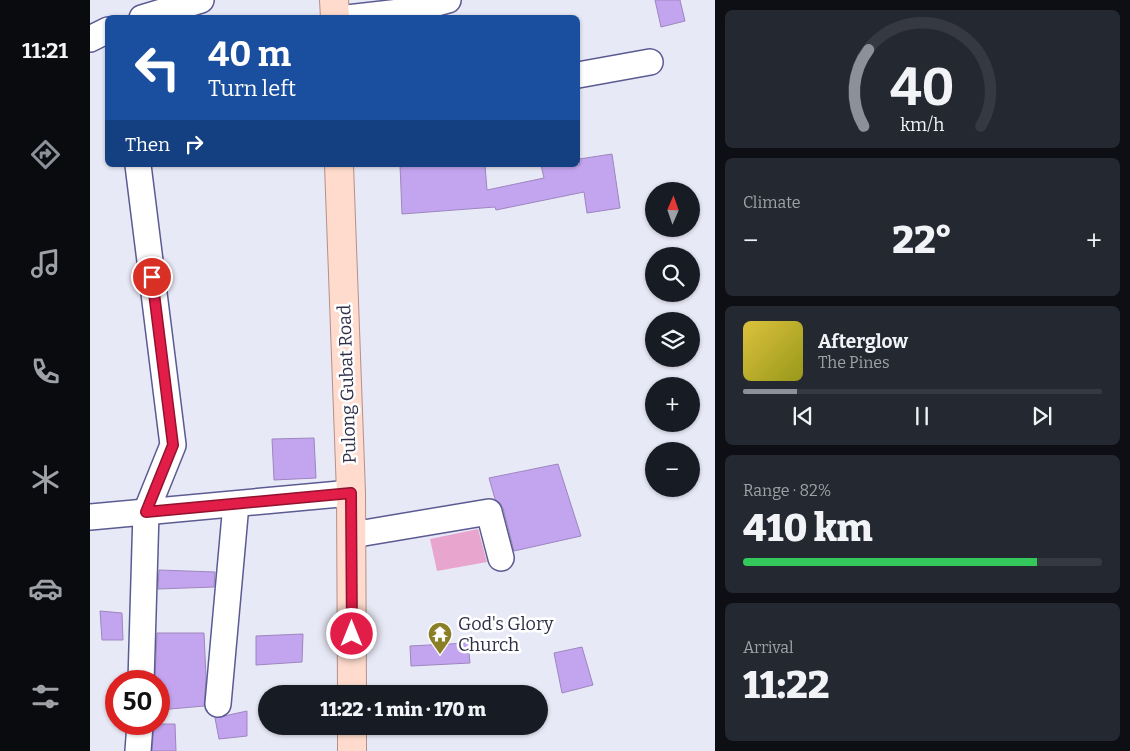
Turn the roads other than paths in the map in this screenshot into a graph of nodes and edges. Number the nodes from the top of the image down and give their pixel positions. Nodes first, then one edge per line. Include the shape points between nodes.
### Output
1 (201, 0) edge
2 (334, 0) edge
3 (448, 0) edge
4 (408, 14) edge
5 (152, 15) edge
6 (335, 15) edge
7 (393, 15) edge
8 (105, 32) edge
9 (90, 39) edge
10 (650, 62) dead end
11 (580, 76) edge
12 (138, 167) edge
13 (339, 167) edge
14 (351, 493) junction
15 (236, 504) junction
16 (146, 512) junction
17 (90, 517) edge
18 (352, 535) junction
19 (501, 558) dead end
20 (141, 670) edge
21 (352, 685) edge
22 (218, 704) dead end
23 (139, 735) edge
24 (352, 735) edge
25 (138, 751) edge
26 (352, 751) edge

1 - 5 street
2 - 6 main road
3 - 4 street
4 - 7 street
8 - 9 street
10 - 11 street
12 - 16 street via 173,445
13 - 14 main road, Pulong Gubat Road
14 - 15 street
14 - 18 main road, Pulong Gubat Road
15 - 16 street
15 - 22 street
16 - 17 street
16 - 20 street
18 - 19 street via 489,512
18 - 21 main road, Pulong Gubat Road
23 - 25 street
24 - 26 main road

